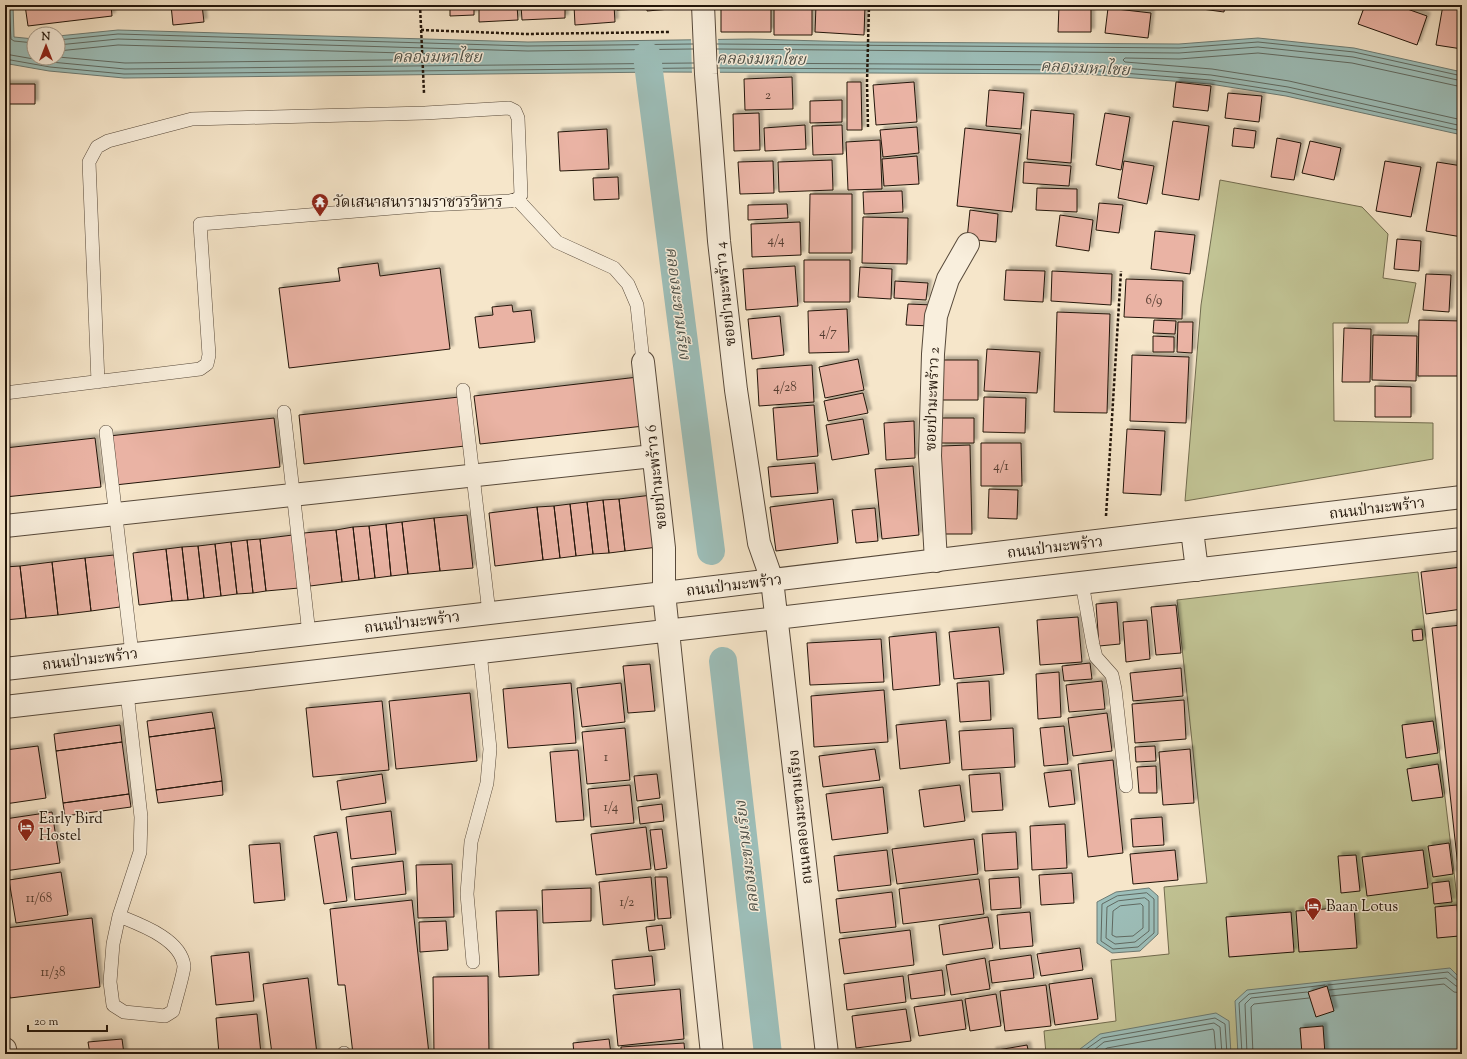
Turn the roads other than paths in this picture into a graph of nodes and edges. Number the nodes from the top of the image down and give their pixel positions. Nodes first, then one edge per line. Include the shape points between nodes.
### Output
1 (703, 10) edge
2 (517, 199) junction
3 (968, 244) dead end
4 (643, 362) joint
5 (98, 382) junction
6 (463, 390) dead end
7 (5, 393) edge
8 (284, 412) dead end
9 (106, 432) dead end
10 (653, 456) junction
11 (473, 476) junction
12 (293, 495) junction
13 (1462, 497) edge
14 (116, 514) junction
15 (5, 526) edge
16 (1192, 530) junction
17 (1462, 539) edge
18 (936, 560) junction
19 (1197, 570) junction
20 (772, 580) junction
21 (1082, 583) junction
22 (664, 593) junction
23 (489, 613) junction
24 (777, 618) junction
25 (668, 630) junction
26 (309, 634) junction
27 (480, 652) junction
28 (132, 654) junction
29 (5, 669) edge
30 (128, 693) junction
31 (5, 707) edge
32 (1126, 786) dead end
33 (119, 916) junction
34 (473, 962) dead end
35 (5, 1049) edge
36 (6, 1054) edge
37 (712, 1054) edge
38 (827, 1054) edge

1 - 20 street, ซอยป่ามะพร้าว 4 via 719,241 736,390 760,543
2 - 4 lane via 557,242 614,268 628,284 637,304
2 - 5 lane via 200,224 209,355 207,364 200,369
2 - 5 lane via 521,195 518,118 515,111 509,108 425,113 192,119 108,141 97,147 89,162
3 - 18 street, ซอยป่ามะพร้าว 2 via 948,279 936,316 930,456
4 - 10 street, ซอยป่ามะพร้าว 6
5 - 7 lane
6 - 11 lane
8 - 12 lane
9 - 14 lane
10 - 11 street
10 - 22 street, ซอยป่ามะพร้าว 6 via 664,548
11 - 12 street
11 - 23 lane
12 - 14 street
12 - 26 lane
13 - 16 street, ถนนป่ามะพร้าว
14 - 15 street
14 - 28 lane
16 - 18 street, ถนนป่ามะพร้าว
16 - 19 street
17 - 19 street
18 - 20 street, ถนนป่ามะพร้าว
19 - 21 street
20 - 22 street, ถนนป่ามะพร้าว
20 - 24 street, ถนนคลองมะขามเรียง
21 - 24 street
21 - 32 lane via 1096,657 1112,676 1115,689
22 - 23 street, ถนนป่ามะพร้าว
22 - 25 street
23 - 26 street, ถนนป่ามะพร้าว
24 - 25 street
24 - 38 street, ถนนคลองมะขามเรียง
25 - 27 street
25 - 37 street
26 - 28 street, ถนนป่ามะพร้าว
27 - 30 street
27 - 34 lane via 490,749 487,783 471,842 467,894
28 - 29 street, ถนนป่ามะพร้าว
30 - 31 street
30 - 33 lane via 141,817 140,852
33 - 33 lane via 110,982 114,1006 124,1012 165,1016 173,1011 184,967 179,953 159,934
35 - 36 street

